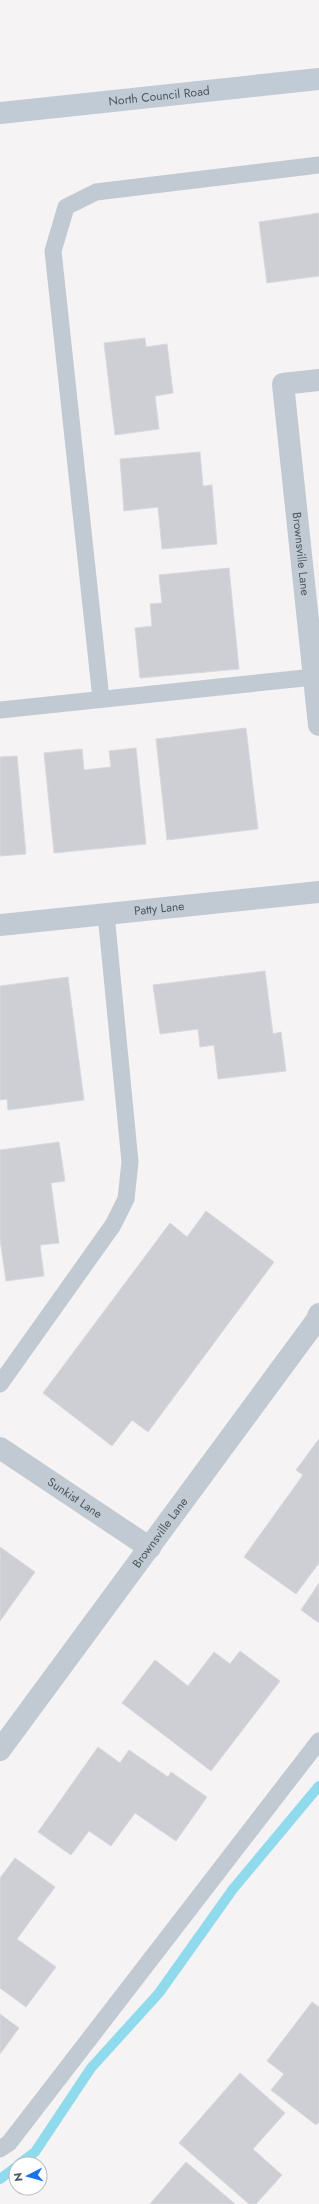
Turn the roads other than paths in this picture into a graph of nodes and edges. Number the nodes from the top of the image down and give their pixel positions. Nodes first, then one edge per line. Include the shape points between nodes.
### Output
1 (319, 79) edge
2 (0, 113) edge
3 (319, 165) edge
4 (319, 380) edge
5 (313, 618) edge
6 (314, 677) junction
7 (101, 699) junction
8 (0, 710) edge
9 (319, 725) edge
10 (319, 892) edge
11 (106, 914) junction
12 (0, 926) edge
13 (319, 1314) edge
14 (0, 1384) edge
15 (0, 1448) edge
16 (150, 1548) junction
17 (319, 1741) edge
18 (0, 1750) edge
19 (0, 2149) edge

1 - 2 main road, North Council Road
3 - 7 lane via 96,192 66,208 53,251
4 - 5 street, Brownsville Lane via 283,384
5 - 6 street, Brownsville Lane
6 - 7 lane
6 - 9 street, Brownsville Lane
7 - 8 lane
10 - 11 street, Patty Lane
11 - 12 street, Patty Lane
11 - 14 lane via 130,1162 126,1199 114,1225
13 - 16 street, Brownsville Lane
15 - 16 street, Sunkist Lane
16 - 18 street, Brownsville Lane
17 - 19 lane via 14,2137

